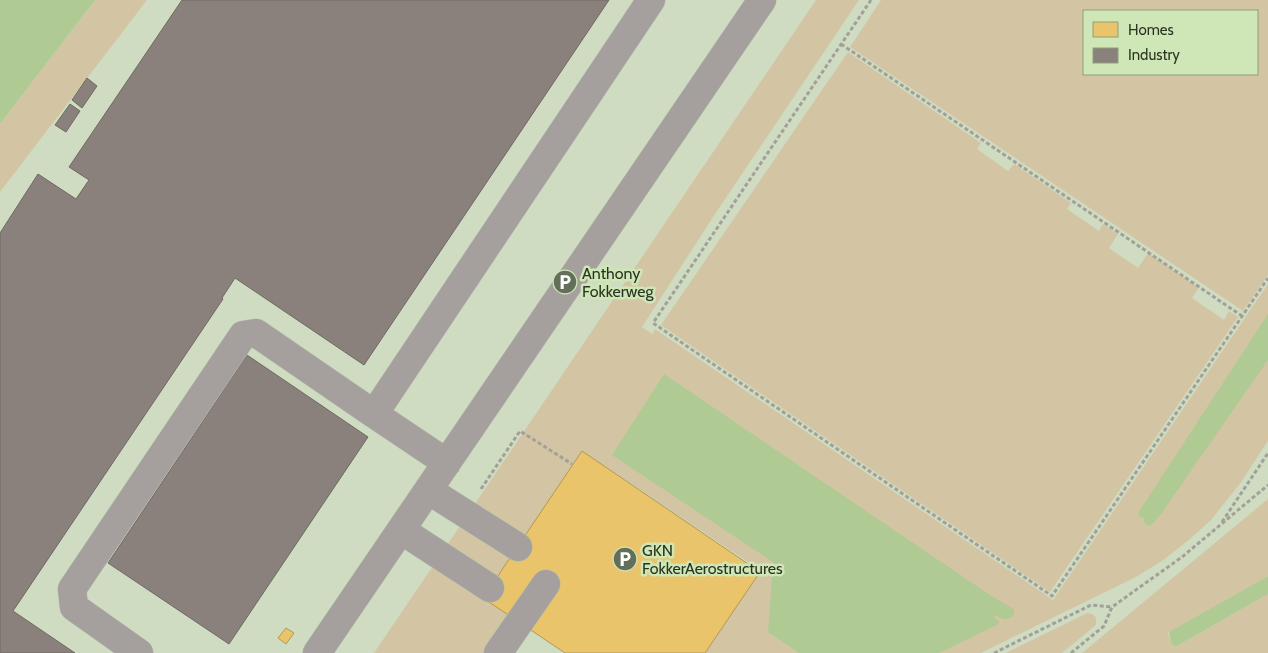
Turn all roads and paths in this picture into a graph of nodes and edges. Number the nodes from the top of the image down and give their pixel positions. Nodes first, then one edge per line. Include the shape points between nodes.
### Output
1 (651, 0) edge
2 (762, 0) edge
3 (871, 0) edge
4 (841, 44) junction
5 (1268, 278) edge
6 (1242, 316) junction
7 (374, 414) junction
8 (1268, 453) edge
9 (447, 463) junction
10 (572, 464) dead end
11 (1268, 485) edge
12 (428, 490) junction
13 (465, 513) junction
14 (1220, 524) junction
15 (401, 530) junction
16 (518, 547) dead end
17 (546, 584) dead end
18 (490, 588) dead end
19 (1112, 607) junction
20 (139, 653) edge
21 (317, 653) edge
22 (498, 653) edge
23 (994, 653) edge
24 (1071, 653) edge

1 - 7 street
2 - 9 street
3 - 4 path
4 - 6 path
4 - 6 path via 653,323 1052,596
5 - 6 path
7 - 9 street
7 - 20 street via 256,333 243,334 72,589 74,607
8 - 14 path
9 - 12 street
10 - 13 path via 520,431
11 - 14 path
12 - 13 street
12 - 15 street
13 - 16 street
14 - 19 path via 1182,557
15 - 18 street
15 - 21 street
17 - 22 street
19 - 23 path via 1091,606
19 - 24 path via 1104,626

